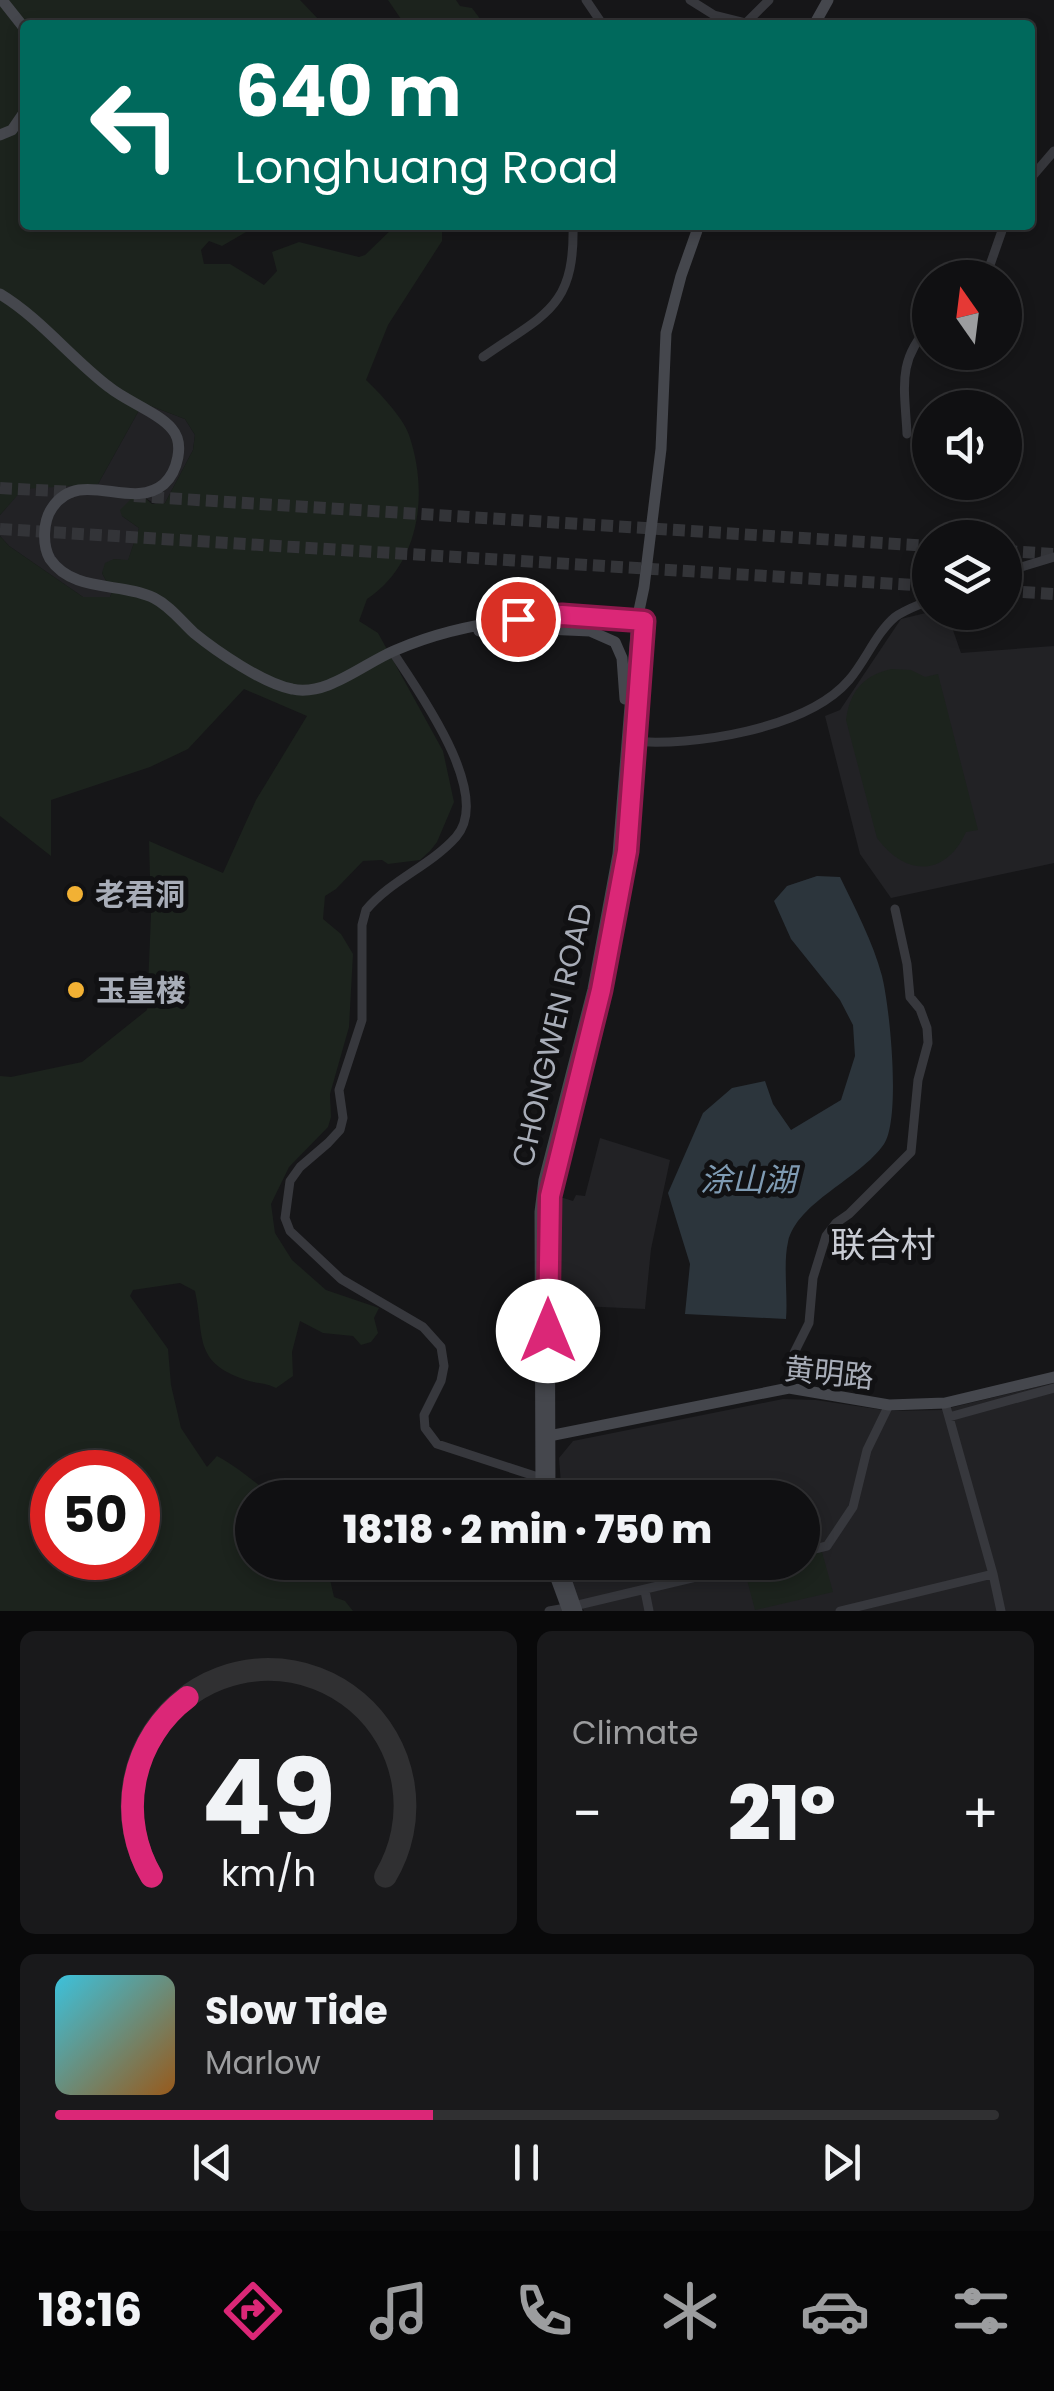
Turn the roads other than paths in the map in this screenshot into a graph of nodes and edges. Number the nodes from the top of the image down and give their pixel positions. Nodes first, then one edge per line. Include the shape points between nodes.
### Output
1 (2, 0) edge
2 (690, 0) edge
3 (769, 0) edge
4 (734, 20) edge
5 (749, 20) edge
6 (20, 23) edge
7 (20, 118) edge
8 (0, 136) edge
9 (1054, 151) edge
10 (1035, 174) edge
11 (573, 230) edge
12 (697, 230) edge
13 (1002, 230) edge
14 (992, 260) edge
15 (0, 294) edge
16 (912, 347) edge
17 (483, 357) dead end
18 (907, 434) dead end
19 (1054, 556) edge
20 (1022, 566) edge
21 (912, 609) edge
22 (641, 623) junction
23 (522, 624) junction
24 (392, 651) junction
25 (633, 741) junction
26 (895, 909) dead end
27 (1054, 1377) edge
28 (789, 1388) junction
29 (1054, 1388) edge
30 (889, 1404) junction
31 (945, 1404) junction
32 (949, 1418) junction
33 (544, 1437) junction
34 (541, 1478) joint
35 (548, 1480) edge
36 (820, 1548) edge
37 (993, 1574) junction
38 (558, 1580) edge
39 (564, 1580) edge
40 (689, 1580) edge
41 (645, 1591) junction
42 (571, 1609) edge
43 (855, 1609) edge
44 (550, 1611) edge
45 (649, 1611) edge
46 (840, 1611) edge
47 (1001, 1611) edge

1 - 6 main road
2 - 4 street
3 - 5 street
7 - 8 main road
9 - 10 street
11 - 17 street via 568,283 554,307
12 - 22 main road, CHONGWEN ROAD via 666,334
13 - 14 street
15 - 24 main road via 110,388 173,430 179,445 178,462 164,484 149,492 88,488 54,505 46,549 63,572 152,597 197,635 289,689 313,692
16 - 18 street via 904,368
19 - 20 street
21 - 25 street via 895,618 828,700 798,716 681,743
22 - 23 main road
22 - 25 main road, CHONGWEN ROAD
23 - 24 main road via 444,631
23 - 25 main road via 590,631 615,642
24 - 34 street via 447,737 465,798 464,821 445,848 366,910 362,1020 339,1090 344,1118 290,1181 285,1218 329,1269 423,1327 441,1347 441,1382 424,1415 436,1444
25 - 33 main road, CHONGWEN ROAD via 629,838 601,990 550,1196
26 - 28 street via 910,997 928,1043 911,1152 826,1236
27 - 31 main road, 黄明路
28 - 30 main road, 黄明路
28 - 33 main road, 黄明路
29 - 32 street
30 - 31 main road, 黄明路
30 - 36 street via 867,1450 853,1507
31 - 32 street
32 - 37 street
33 - 34 main road, CHONGWEN ROAD
33 - 35 main road, CHONGWEN ROAD
37 - 43 street
37 - 47 street
38 - 42 main road
39 - 42 main road
40 - 41 street
41 - 42 street
41 - 45 street
42 - 44 street
43 - 46 street

